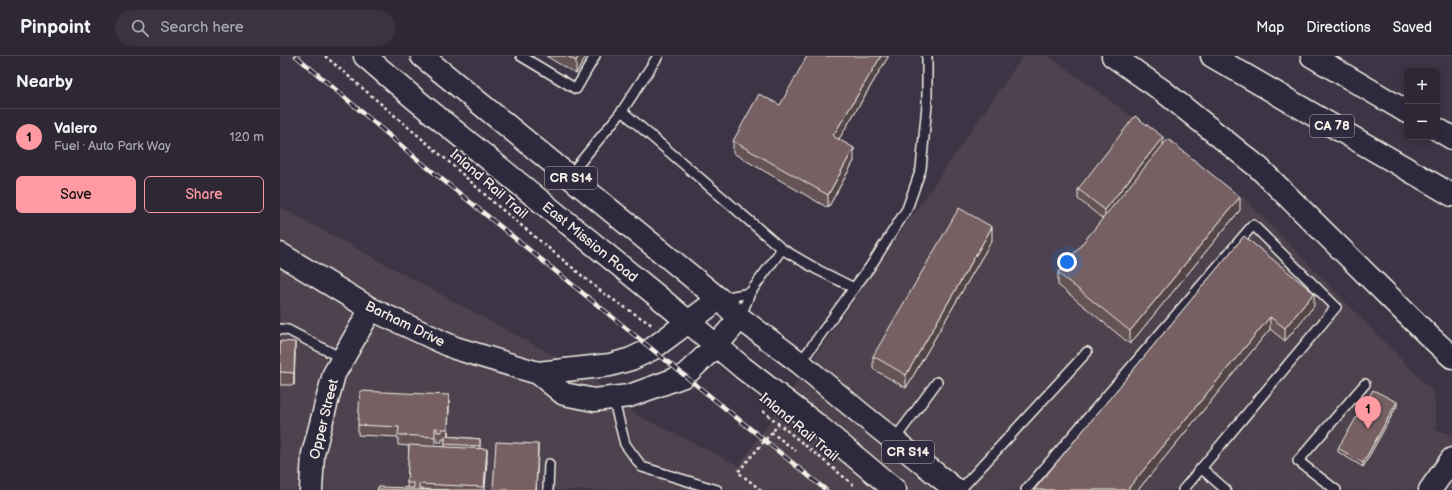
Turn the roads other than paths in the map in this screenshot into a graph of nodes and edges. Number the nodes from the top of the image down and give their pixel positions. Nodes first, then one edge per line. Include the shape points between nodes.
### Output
1 (365, 56) edge
2 (422, 56) edge
3 (521, 56) edge
4 (596, 56) edge
5 (658, 56) edge
6 (927, 56) edge
7 (1113, 56) edge
8 (1212, 56) edge
9 (1312, 56) edge
10 (533, 59) edge
11 (1404, 110) edge
12 (622, 111) junction
13 (1440, 131) edge
14 (1452, 138) edge
15 (569, 176) junction
16 (1452, 195) edge
17 (782, 249) junction
18 (280, 254) edge
19 (854, 288) junction
20 (750, 293) junction
21 (719, 299) junction
22 (371, 309) junction
23 (740, 318) junction
24 (687, 323) junction
25 (280, 329) edge
26 (716, 346) junction
27 (1087, 352) dead end
28 (1452, 357) edge
29 (343, 359) junction
30 (800, 363) junction
31 (538, 373) junction
32 (937, 382) dead end
33 (1365, 384) dead end
34 (613, 398) junction
35 (894, 440) junction
36 (1452, 459) edge
37 (549, 464) dead end
38 (1201, 468) junction
39 (701, 487) edge
40 (311, 490) edge
41 (548, 490) edge
42 (717, 490) edge
43 (895, 490) edge
44 (956, 490) edge
45 (960, 490) edge
46 (1026, 490) edge
47 (1183, 490) edge
48 (1226, 490) edge
49 (1336, 490) edge
50 (1430, 490) edge

1 - 24 main road, East Mission Road / CR S14
2 - 15 main road, CR S14
3 - 10 lane
4 - 10 lane via 576,89
5 - 12 lane
6 - 19 lane via 927,105 921,168 907,208
7 - 28 main road via 1168,95 1260,168
8 - 16 main road, CA 78
9 - 11 main road
12 - 15 lane
12 - 17 lane
13 - 14 main road
15 - 21 main road, CR S14
17 - 19 lane
17 - 20 lane
18 - 22 main road, Barham Drive
19 - 30 lane
20 - 21 lane
20 - 23 lane
21 - 23 main road, CR S14
21 - 24 main road, Barham Drive
22 - 29 main road, Opper Street
22 - 31 main road, Barham Drive via 455,348
23 - 26 main road, Barham Drive
23 - 30 main road, CR S14
24 - 26 main road, East Mission Road / CR S14
24 - 31 main road, Barham Drive via 652,349 631,359 610,365
25 - 29 lane via 288,330
26 - 34 main road, Barham Drive via 684,376 629,396
26 - 43 main road, East Mission Road / CR S14
27 - 45 lane
29 - 40 main road, Opper Street via 334,374 313,454
30 - 35 main road, CR S14
31 - 34 main road, Barham Drive via 564,394 594,400
32 - 35 lane
33 - 49 lane via 1298,460
34 - 39 lane via 625,444 642,467
35 - 44 main road, CR S14
36 - 50 main road
37 - 41 lane
38 - 46 lane via 1336,307 1253,225
38 - 47 lane
38 - 48 lane
39 - 42 lane

